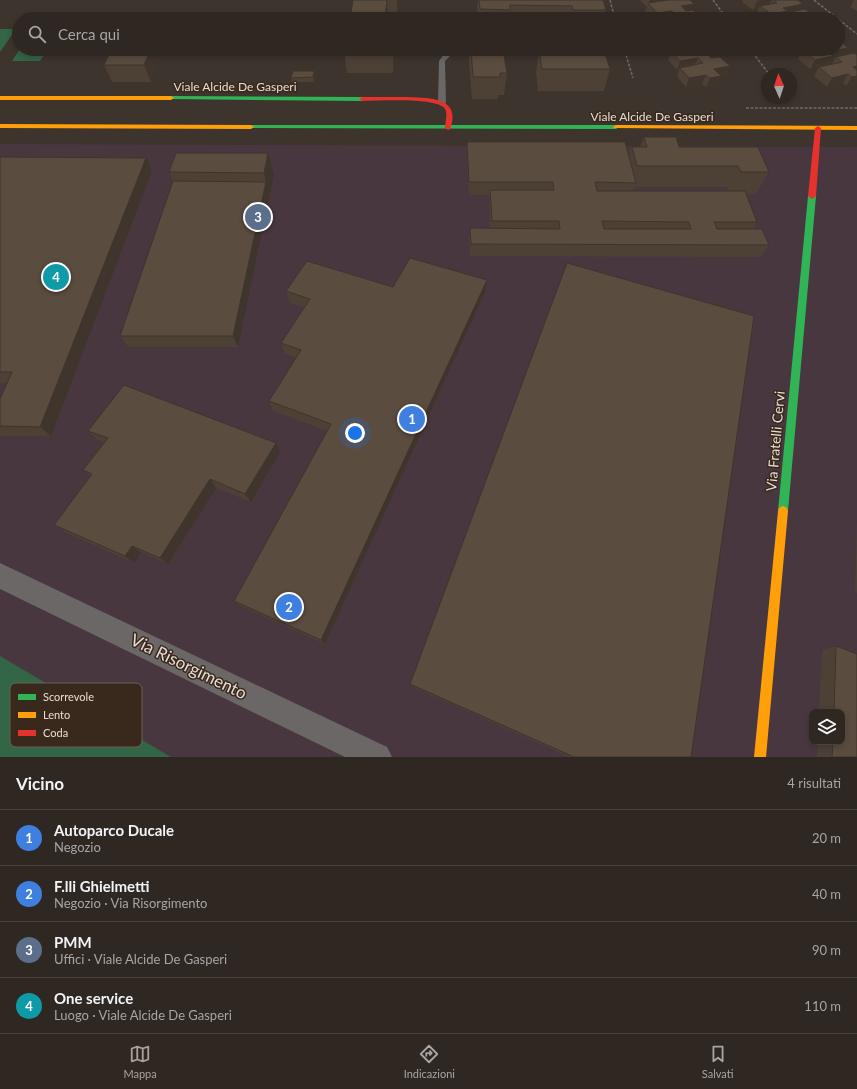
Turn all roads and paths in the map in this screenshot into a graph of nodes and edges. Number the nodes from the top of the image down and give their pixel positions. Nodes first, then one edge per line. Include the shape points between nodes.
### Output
1 (610, 0) edge
2 (713, 0) edge
3 (814, 0) edge
4 (613, 12) edge
5 (722, 12) edge
6 (829, 12) edge
7 (845, 25) edge
8 (857, 34) edge
9 (447, 56) edge
10 (626, 56) edge
11 (755, 56) edge
12 (764, 68) edge
13 (633, 78) dead end
14 (0, 98) edge
15 (442, 103) junction
16 (0, 126) edge
17 (448, 128) junction
18 (818, 128) junction
19 (857, 128) edge
20 (0, 576) edge
21 (377, 757) edge
22 (760, 757) edge

1 - 4 path
2 - 5 path
3 - 6 path
7 - 8 path
9 - 15 lane via 442,61
10 - 13 path
11 - 12 path
14 - 15 street, Viale Alcide De Gasperi via 420,99
15 - 17 street via 449,110
16 - 17 street, Viale Alcide De Gasperi
17 - 18 street, Viale Alcide De Gasperi
18 - 19 street, Viale Alcide De Gasperi
18 - 22 street, Via Fratelli Cervi
20 - 21 street, Via Risorgimento

